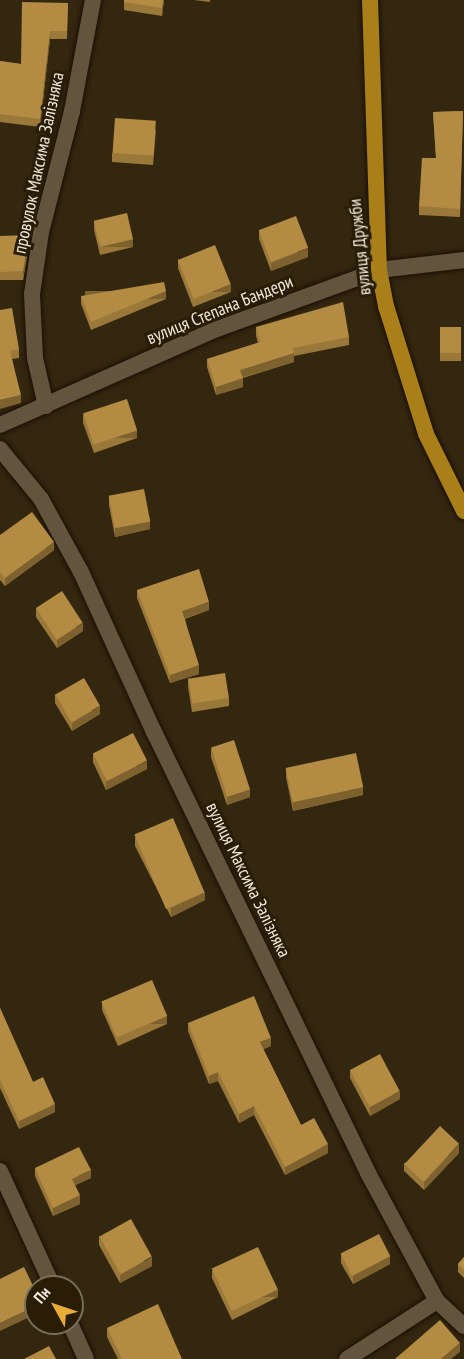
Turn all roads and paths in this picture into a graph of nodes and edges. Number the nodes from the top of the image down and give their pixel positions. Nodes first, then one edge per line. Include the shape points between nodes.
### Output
1 (93, 0) edge
2 (370, 0) edge
3 (464, 260) edge
4 (379, 270) junction
5 (46, 406) junction
6 (0, 425) edge
7 (0, 449) edge
8 (464, 511) edge
9 (0, 1171) edge
10 (48, 1275) edge
11 (437, 1301) junction
12 (464, 1326) edge
13 (75, 1335) edge
14 (86, 1359) edge
15 (347, 1359) edge

1 - 5 street, провулок Максима Залізняка via 72,111 41,232 32,294 35,358
2 - 4 main road, вулиця Дружби
3 - 4 street, вулиця Степана Бандери
4 - 5 street, вулиця Степана Бандери via 217,329
4 - 8 main road, вулиця Дружби via 386,306 426,434
5 - 6 street, вулиця Степана Бандери
7 - 11 street, вулиця Максима Залізняка via 41,499 81,572 154,732 368,1173
9 - 10 street
11 - 12 street, вулиця Максима Залізняка
11 - 15 street
13 - 14 street

